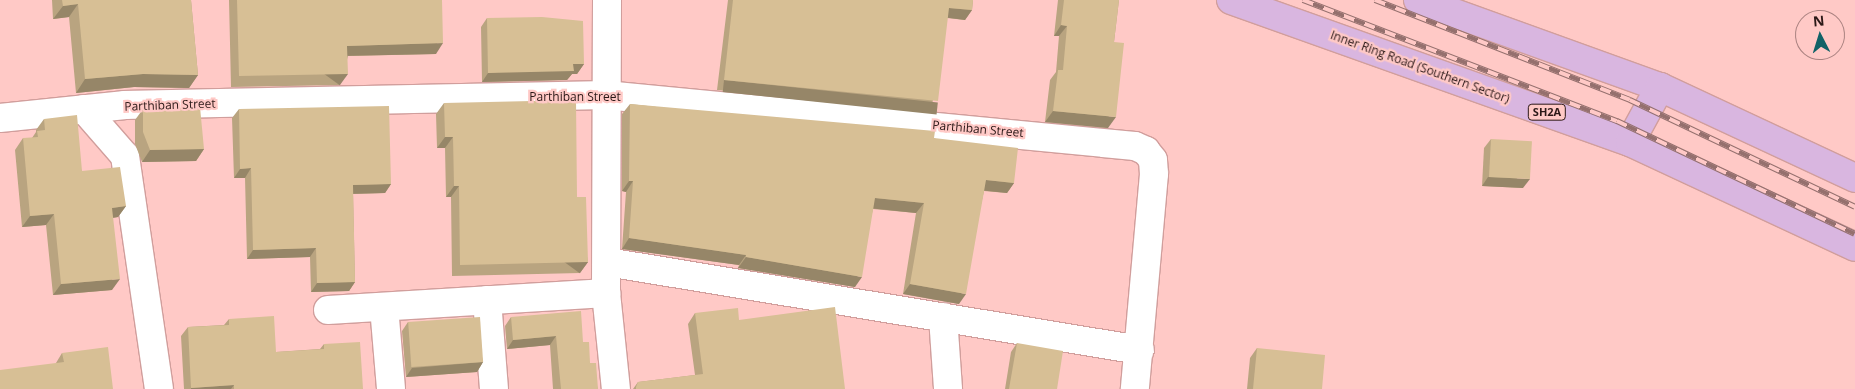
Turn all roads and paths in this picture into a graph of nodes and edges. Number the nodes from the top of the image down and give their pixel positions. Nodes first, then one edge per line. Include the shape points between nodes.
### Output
1 (607, 0) edge
2 (1231, 0) edge
3 (1418, 0) edge
4 (1660, 87) junction
5 (605, 95) junction
6 (84, 109) junction
7 (0, 118) edge
8 (1630, 142) junction
9 (1855, 178) edge
10 (1855, 247) edge
11 (607, 262) junction
12 (606, 293) junction
13 (487, 300) junction
14 (384, 306) junction
15 (328, 310) dead end
16 (943, 317) junction
17 (1140, 350) junction
18 (159, 389) edge
19 (391, 389) edge
20 (494, 389) edge
21 (616, 389) edge
22 (948, 389) edge
23 (1135, 389) edge

1 - 5 street
2 - 8 main road, Inner Ring Road (Southern Sector) / SH2A
3 - 4 main road
4 - 8 main road
4 - 9 main road
5 - 6 street, Parthiban Street via 125,105
5 - 11 street
5 - 17 street, Parthiban Street via 1111,141 1146,151 1153,160 1154,174
6 - 7 street, Parthiban Street
6 - 18 street via 124,156
8 - 10 main road, Inner Ring Road (Southern Sector) / SH2A
11 - 12 street
11 - 16 street
12 - 13 street
12 - 21 street
13 - 14 street
13 - 20 street
14 - 15 street
14 - 19 street
16 - 17 street
16 - 22 street
17 - 23 street

